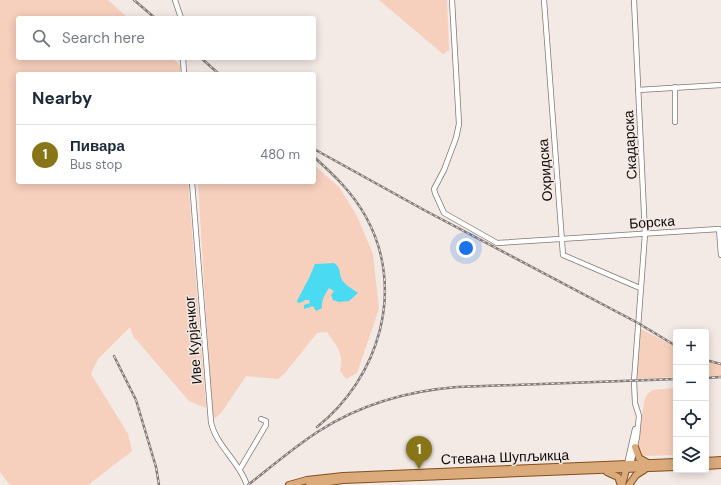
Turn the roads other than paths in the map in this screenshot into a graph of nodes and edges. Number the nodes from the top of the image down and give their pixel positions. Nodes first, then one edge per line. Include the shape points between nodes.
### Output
1 (174, 0) edge
2 (452, 0) edge
3 (544, 0) edge
4 (634, 0) edge
5 (180, 16) edge
6 (183, 60) edge
7 (184, 72) edge
8 (721, 85) edge
9 (675, 87) junction
10 (638, 90) junction
11 (675, 122) dead end
12 (192, 184) edge
13 (644, 234) junction
14 (561, 240) junction
15 (721, 255) edge
16 (640, 288) junction
17 (639, 416) junction
18 (261, 419) dead end
19 (635, 447) junction
20 (721, 460) edge
21 (709, 461) edge
22 (673, 462) edge
23 (721, 465) edge
24 (648, 466) junction
25 (709, 466) edge
26 (629, 467) junction
27 (673, 467) edge
28 (240, 470) junction
29 (602, 470) junction
30 (247, 485) edge
31 (289, 485) edge
32 (309, 485) edge
33 (621, 485) edge
34 (627, 485) edge

1 - 5 street
2 - 14 street, Борска via 459,124 444,170 434,189 444,213 497,244
3 - 14 street, Охридска
4 - 10 street, Скадарска
6 - 7 street
8 - 9 street
9 - 10 street
9 - 11 street
10 - 13 street, Скадарска
12 - 28 street, Иве Курјачког via 211,422 215,436
13 - 14 street, Борска
13 - 15 street, Борска via 719,229
13 - 16 street, Скадарска
14 - 16 street, Охридска via 565,257
16 - 17 street, Скадарска via 634,381 635,403
17 - 19 street
17 - 26 street
18 - 28 street via 266,421 266,425
19 - 24 main road via 638,458
19 - 26 street
20 - 21 main road
22 - 24 main road, Стевана Шупљикца
23 - 25 main road
24 - 26 main road, Стевана Шупљикца
24 - 27 main road, Стевана Шупљикца
24 - 34 main road via 636,474
26 - 29 main road, Стевана Шупљикца
26 - 31 main road, Стевана Шупљикца via 342,476
26 - 33 main road
26 - 34 main road
28 - 30 street, Иве Курјачког
29 - 32 main road, Стевана Шупљикца via 343,480
29 - 33 main road via 616,475

